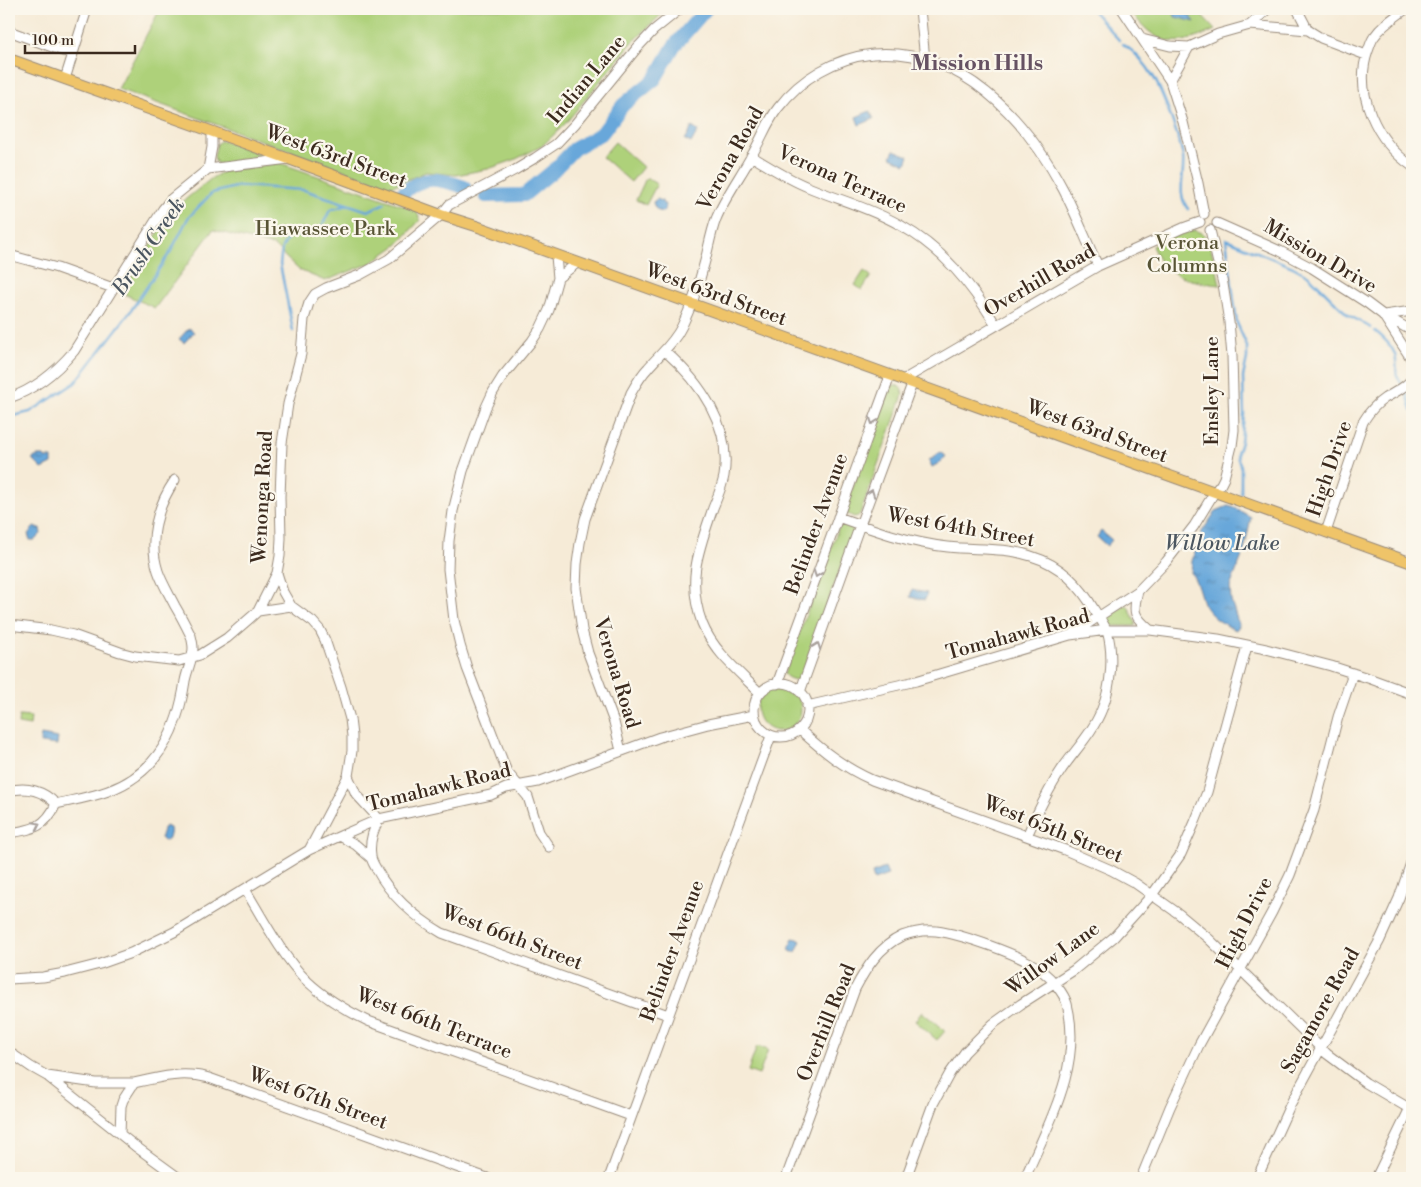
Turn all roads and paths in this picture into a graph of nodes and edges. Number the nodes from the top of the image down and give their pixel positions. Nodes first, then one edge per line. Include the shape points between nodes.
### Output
1 (87, 9) edge
2 (680, 9) edge
3 (920, 9) edge
4 (1122, 9) edge
5 (1268, 9) edge
6 (1297, 9) edge
7 (1402, 12) edge
8 (1412, 15) edge
9 (1250, 25) junction
10 (1308, 30) junction
11 (9, 31) edge
12 (1142, 39) junction
13 (1189, 47) junction
14 (73, 53) junction
15 (1366, 55) junction
16 (9, 59) edge
17 (925, 60) junction
18 (66, 80) junction
19 (1170, 81) junction
20 (212, 132) junction
21 (751, 156) junction
22 (289, 159) junction
23 (1412, 166) edge
24 (208, 170) junction
25 (441, 215) junction
26 (1202, 218) junction
27 (1217, 223) junction
28 (1210, 230) junction
29 (9, 254) edge
30 (556, 256) junction
31 (578, 263) junction
32 (1098, 266) junction
33 (558, 278) junction
34 (113, 288) junction
35 (691, 304) junction
36 (1412, 311) edge
37 (1383, 314) junction
38 (996, 325) junction
39 (1412, 331) edge
40 (664, 351) junction
41 (1412, 360) edge
42 (890, 376) junction
43 (1412, 379) edge
44 (907, 382) junction
45 (9, 398) edge
46 (175, 480) dead end
47 (1214, 493) junction
48 (838, 517) junction
49 (860, 525) junction
50 (1326, 532) junction
51 (1412, 563) edge
52 (277, 573) junction
53 (1138, 591) junction
54 (292, 606) junction
55 (258, 611) junction
56 (1099, 617) junction
57 (9, 625) edge
58 (1106, 630) junction
59 (1150, 630) junction
60 (1070, 635) junction
61 (1247, 646) junction
62 (191, 658) junction
63 (1353, 673) junction
64 (777, 684) junction
65 (760, 692) junction
66 (800, 692) junction
67 (1412, 694) edge
68 (807, 706) junction
69 (754, 715) junction
70 (800, 730) junction
71 (771, 736) junction
72 (621, 751) junction
73 (348, 776) junction
74 (519, 786) junction
75 (9, 790) edge
76 (56, 804) junction
77 (379, 819) junction
78 (9, 833) edge
79 (340, 836) junction
80 (1027, 836) junction
81 (549, 847) dead end
82 (309, 850) junction
83 (371, 858) junction
84 (1412, 860) edge
85 (1410, 875) edge
86 (245, 889) junction
87 (1152, 895) junction
88 (1240, 970) junction
89 (9, 979) edge
90 (1054, 982) junction
91 (668, 1015) junction
92 (1320, 1048) junction
93 (9, 1052) edge
94 (47, 1076) junction
95 (134, 1083) junction
96 (1411, 1107) edge
97 (631, 1116) junction
98 (120, 1134) junction
99 (179, 1178) edge
100 (487, 1178) edge
101 (609, 1178) edge
102 (786, 1178) edge
103 (906, 1178) edge
104 (1025, 1178) edge
105 (1141, 1178) edge
106 (1257, 1178) edge
107 (1376, 1178) edge

1 - 14 street
2 - 25 street, Indian Lane via 637,48 556,144 449,205
3 - 17 street
4 - 12 street
5 - 9 street
6 - 10 street
7 - 8 street
7 - 15 street via 1381,28
9 - 10 street
9 - 13 street
10 - 15 street
11 - 14 street
12 - 13 street
12 - 19 street
13 - 19 street
14 - 18 street
15 - 23 street via 1363,79 1373,119 1392,150
16 - 18 main road, West 63rd Street
17 - 21 street, Verona Road via 884,53 866,55 839,62 816,73 777,110
17 - 32 street, Verona Road via 969,79 989,94 1023,130 1064,191
18 - 20 main road, West 63rd Street
19 - 26 street via 1198,183
20 - 22 main road, West 63rd Street
20 - 24 street
21 - 35 street, Verona Road via 716,220
21 - 38 street, Verona Terrace via 780,174 877,212 915,234 956,269
22 - 24 street
22 - 25 main road, West 63rd Street
24 - 34 street via 171,199
25 - 30 main road, West 63rd Street
25 - 52 street, Wenonga Road via 389,259 315,294 309,303 282,443
26 - 27 street, Mission Drive via 1211,216
26 - 28 street via 1205,228
26 - 32 street, Overhill Road
27 - 28 street via 1216,229
27 - 37 street, Mission Drive via 1312,268
28 - 47 street, Ensley Lane via 1229,322 1234,395 1232,446 1224,478
29 - 34 street
30 - 31 main road, West 63rd Street
30 - 33 street
31 - 33 street
31 - 35 main road, West 63rd Street
32 - 38 street, Overhill Road
33 - 74 street via 540,329 504,376 486,407 458,487 449,541 451,601 460,645 507,772
34 - 45 street via 62,365 37,385
35 - 40 street, Verona Road via 676,338
35 - 42 main road, West 63rd Street
36 - 37 street
37 - 39 street
37 - 41 street, Mission Drive
38 - 44 street, Overhill Road
40 - 65 street via 682,367 707,400 721,428 724,445 724,477 694,572 696,604 702,624 720,653
40 - 72 street, Verona Road via 630,393 585,519 577,564 576,588 582,630
42 - 44 main road, West 63rd Street
42 -> 48 street, Belinder Avenue
43 - 50 street, High Drive via 1368,412
44 - 47 main road, West 63rd Street
49 -> 44 street
46 - 62 street via 157,519 154,556 162,581 191,636
47 - 50 main road, West 63rd Street
47 - 53 street, Ensley Lane via 1194,526
48 - 49 street, West 64th Street
48 -> 64 street, Belinder Avenue
49 - 56 street, West 64th Street via 932,545 1011,551 1033,556 1067,575 1086,595
66 -> 49 street
50 - 51 main road, West 63rd Street
52 - 54 street
52 - 55 street, Wenonga Road
53 - 56 street, Ensley Lane
53 - 59 street via 1134,606 1137,618
54 - 55 street
54 - 73 street via 320,630 332,661 350,719 352,751
55 - 62 street, Wenonga Road via 220,643
56 - 58 street, West 64th Street
56 - 60 street, Ensley Lane
57 - 62 street, Wenonga Road via 73,635 135,656 179,661
58 - 59 street, Tomahawk Road
58 - 60 street, Tomahawk Road
58 - 80 street via 1111,662 1102,710 1053,784
59 - 61 street, Tomahawk Road
60 - 68 street, Tomahawk Road via 916,681
61 - 63 street, Tomahawk Road
61 - 87 street, Willow Lane via 1195,822 1181,854
62 - 76 street via 175,724 156,757 136,776 108,792
63 - 67 street, Tomahawk Road
63 - 88 street, High Drive via 1301,846 1272,912
64 - 65 street
64 - 66 street via 785,684
65 - 69 street
66 - 68 street
68 - 70 street via 805,723
69 - 71 street via 757,724
69 - 72 street, Tomahawk Road via 687,730
70 - 71 street via 786,737
70 - 80 street, West 65th Street via 834,760 863,776
71 - 91 street, Belinder Avenue
72 - 74 street, Tomahawk Road
73 - 77 street via 356,794
73 - 82 street
74 - 77 street, Tomahawk Road
74 - 81 street via 528,797 539,832
75 - 76 street via 36,790
78 -> 76 street via 39,826 49,818
77 - 79 street, Tomahawk Road
77 - 83 street via 373,830
79 - 82 street, Tomahawk Road
79 - 83 street, West 66th Street
80 - 87 street, West 65th Street via 1094,862
82 - 86 street, Tomahawk Road
83 - 91 street, West 66th Street via 402,905 442,933
84 - 85 street, Sagamore Road
85 - 92 street, Sagamore Road via 1380,940
86 - 89 street, Tomahawk Road via 170,935 131,953 65,973
86 - 97 street, West 66th Terrace via 299,973 318,991 348,1011
87 - 88 street, West 65th Street via 1195,926
87 - 90 street, Willow Lane via 1108,942
88 - 92 street, West 65th Street
88 - 105 street, High Drive via 1170,1107
90 - 102 street, Overhill Road via 1037,967 1012,955 942,932 920,931 891,942 876,956 855,989
90 - 103 street, Willow Lane via 993,1024 965,1052 933,1104
90 - 104 street, Overhill Road via 1067,1003 1072,1041 1059,1099
91 - 97 street, Belinder Avenue
92 - 96 street, West 65th Street via 1366,1083
92 - 106 street, Sagamore Road
93 - 94 street, West 67th Street
94 - 95 street, West 67th Street via 96,1083
94 - 98 street, West 67th Street
95 - 98 street via 121,1106
95 - 100 street, West 67th Street via 179,1074 209,1078
96 - 107 street
97 - 101 street, Belinder Avenue
98 - 99 street, West 67th Street

